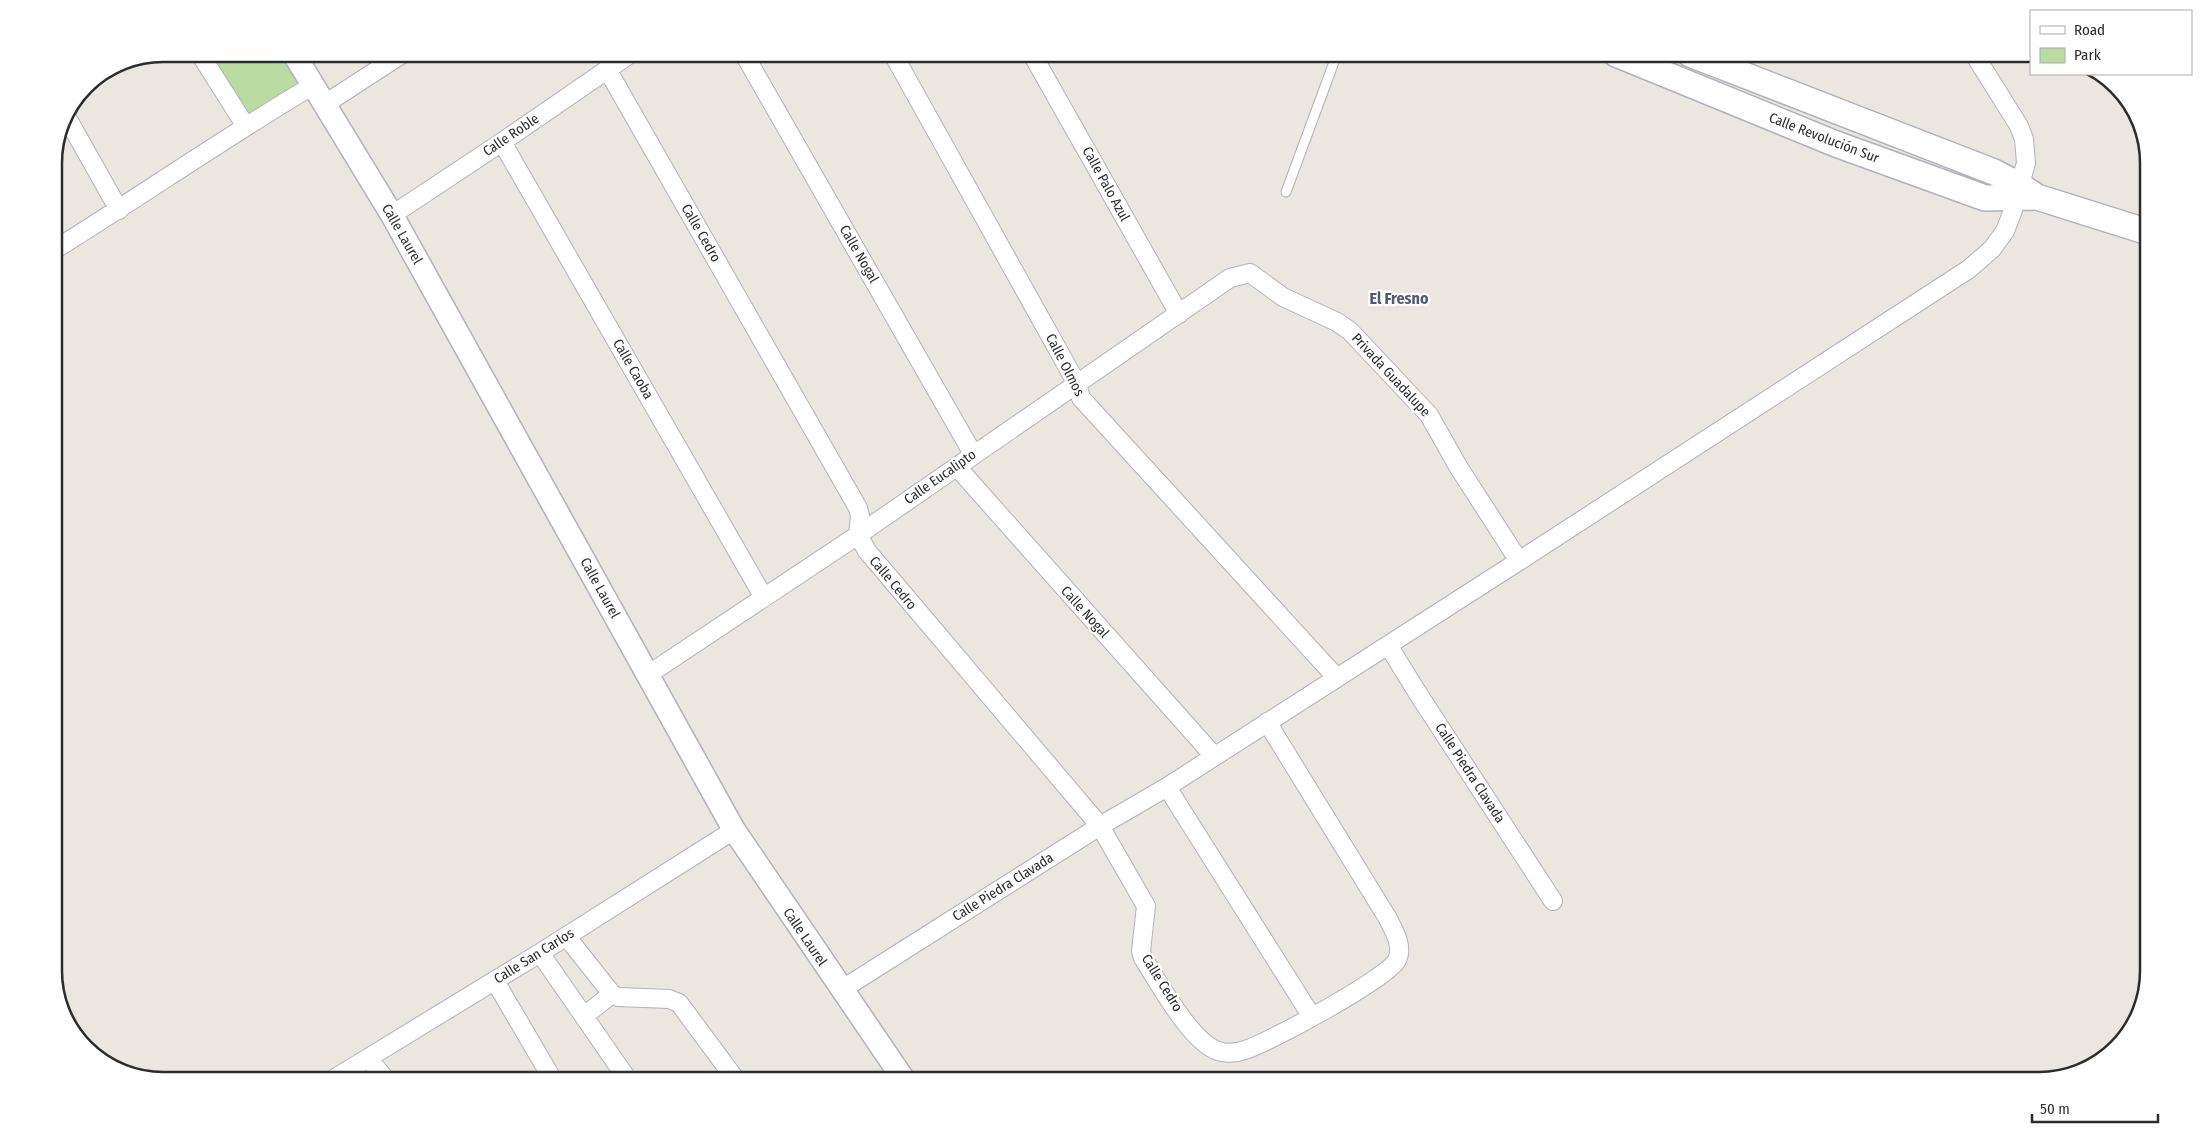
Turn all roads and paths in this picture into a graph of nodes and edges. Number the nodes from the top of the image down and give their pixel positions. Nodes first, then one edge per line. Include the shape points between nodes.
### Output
1 (206, 63) edge
2 (299, 63) edge
3 (388, 63) edge
4 (616, 63) edge
5 (749, 63) edge
6 (898, 63) edge
7 (1037, 63) edge
8 (1334, 63) edge
9 (1665, 63) edge
10 (1713, 63) edge
11 (1980, 63) edge
12 (607, 69) junction
13 (312, 86) junction
14 (325, 104) junction
15 (1847, 116) junction
16 (71, 124) edge
17 (245, 125) junction
18 (502, 142) junction
19 (1836, 144) junction
20 (1286, 192) dead end
21 (2032, 196) junction
22 (119, 210) junction
23 (392, 215) junction
24 (2139, 229) edge
25 (63, 244) edge
26 (1230, 278) joint
27 (1179, 314) junction
28 (1076, 384) junction
29 (974, 454) junction
30 (957, 467) junction
31 (858, 535) junction
32 (1519, 561) junction
33 (763, 596) junction
34 (1388, 645) junction
35 (648, 674) junction
36 (1336, 677) junction
37 (1267, 722) junction
38 (1214, 756) junction
39 (1167, 787) junction
40 (1100, 826) junction
41 (734, 830) junction
42 (1553, 901) dead end
43 (566, 936) junction
44 (540, 953) junction
45 (495, 981) junction
46 (841, 990) junction
47 (612, 994) junction
48 (584, 1016) junction
49 (1312, 1017) junction
50 (368, 1058) junction
51 (345, 1072) edge
52 (379, 1072) edge
53 (548, 1072) edge
54 (622, 1072) edge
55 (730, 1072) edge
56 (898, 1072) edge

1 - 17 street
2 - 13 street, Calle Laurel
3 - 14 street
4 - 12 street, Calle Roble
5 - 29 street, Calle Nogal
6 - 28 street, Calle Olmos
7 - 27 street, Calle Palo Azul
8 - 20 lane
9 - 19 main road, Calle Revolución Sur
10 - 15 main road, Calle Revolución Sur
11 - 21 street via 2024,138
12 - 18 street, Calle Roble
12 - 31 street, Calle Cedro via 858,508
13 - 14 street, Calle Laurel
13 - 17 street
14 - 23 street, Calle Laurel
15 - 19 main road
15 - 21 main road, Calle Revolución Sur via 1994,172
16 - 22 street
17 - 22 street
18 - 23 street, Calle Roble
18 - 33 street, Calle Caoba
19 - 21 main road, Calle Revolución Sur via 1985,198
21 - 24 main road, Calle Revolución Sur
21 - 32 street, Calle Piedra Clavada via 1992,249 1968,269
22 - 25 street
23 - 35 street, Calle Laurel
26 - 27 street, Calle Eucalipto
26 - 32 street, Privada Guadalupe via 1244,273 1256,276 1278,294 1350,331 1430,415
27 - 28 street, Calle Eucalipto
28 - 29 street, Calle Eucalipto
28 - 36 street, Calle Olmos via 1081,398 1105,426
29 - 30 street, Calle Eucalipto
30 - 31 street, Calle Eucalipto
30 - 38 street, Calle Nogal
31 - 33 street, Calle Eucalipto
31 - 40 street, Calle Cedro via 878,567
32 - 34 street, Calle Piedra Clavada
33 - 35 street, Calle Eucalipto
34 - 36 street, Calle Piedra Clavada
34 - 42 street, Calle Piedra Clavada
35 - 41 street, Calle Laurel
36 - 37 street, Calle Piedra Clavada
37 - 38 street, Calle Piedra Clavada
37 - 49 street via 1387,917 1399,944 1399,955 1392,968
38 - 39 street, Calle Piedra Clavada
39 - 40 street, Calle Piedra Clavada
39 - 49 street
40 - 46 street, Calle Piedra Clavada
40 - 49 street, Calle Cedro via 1146,906 1143,958 1191,1030 1209,1046 1227,1053 1259,1045
41 - 43 street, Calle San Carlos
41 - 46 street, Calle Laurel
43 - 44 street, Calle San Carlos
43 - 47 street
44 - 45 street, Calle San Carlos
44 - 48 street
45 - 50 street, Calle San Carlos
45 - 53 street
46 - 56 street, Calle Laurel
47 - 48 street
47 - 55 street via 675,1000
48 - 54 street
50 - 51 street, Calle San Carlos
50 - 52 street

